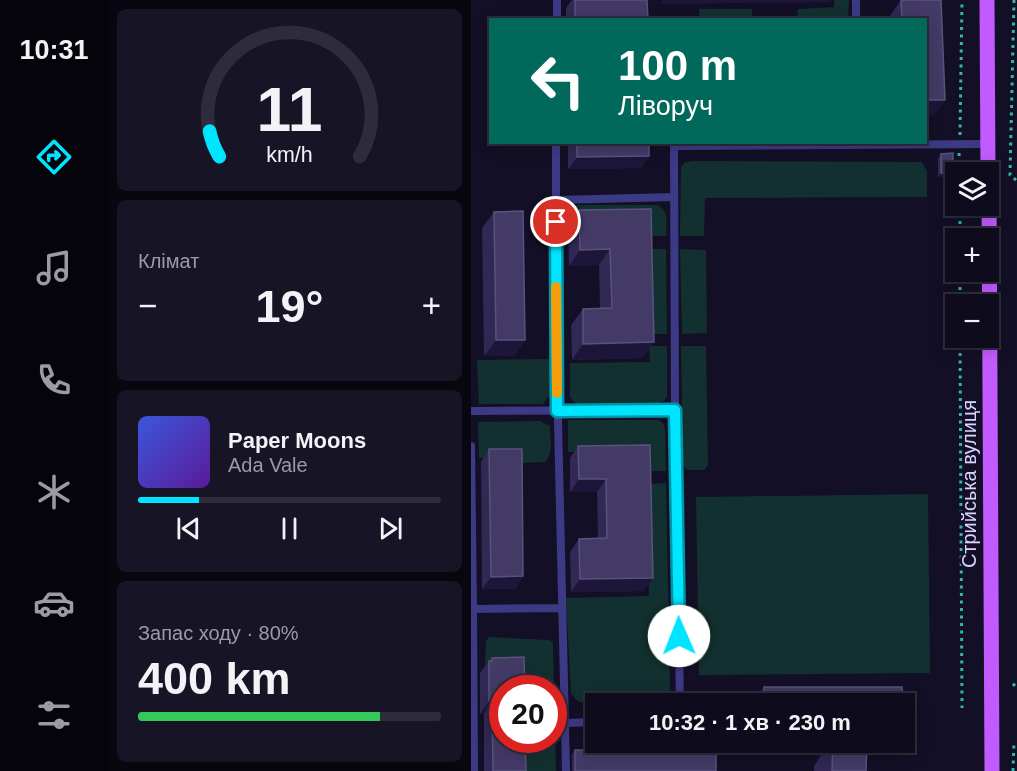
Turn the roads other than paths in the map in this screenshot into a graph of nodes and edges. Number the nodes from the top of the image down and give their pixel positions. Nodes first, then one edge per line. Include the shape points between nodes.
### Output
1 (557, 0) edge
2 (857, 0) edge
3 (987, 0) edge
4 (557, 18) edge
5 (856, 18) edge
6 (556, 144) edge
7 (674, 144) edge
8 (927, 144) edge
9 (988, 144) junction
10 (988, 162) edge
11 (674, 197) junction
12 (556, 200) junction
13 (989, 216) edge
14 (675, 410) junction
15 (471, 411) edge
16 (557, 411) junction
17 (471, 446) edge
18 (562, 608) junction
19 (473, 609) junction
20 (563, 675) edge
21 (680, 693) edge
22 (585, 722) edge
23 (567, 723) edge
24 (565, 753) edge
25 (474, 771) edge
26 (566, 771) edge
27 (992, 771) edge

1 - 4 lane
2 - 5 lane
3 - 9 main road
6 - 12 lane
7 - 11 lane
8 - 9 lane
9 - 10 main road
11 - 12 lane
11 - 14 lane
12 - 16 lane
13 - 27 main road, Стрийська вулиця
14 - 16 lane
14 - 21 lane
15 - 16 lane
16 - 18 lane
17 - 19 lane
18 - 19 lane
18 - 20 lane
19 - 25 lane
22 - 23 lane
24 - 26 lane

